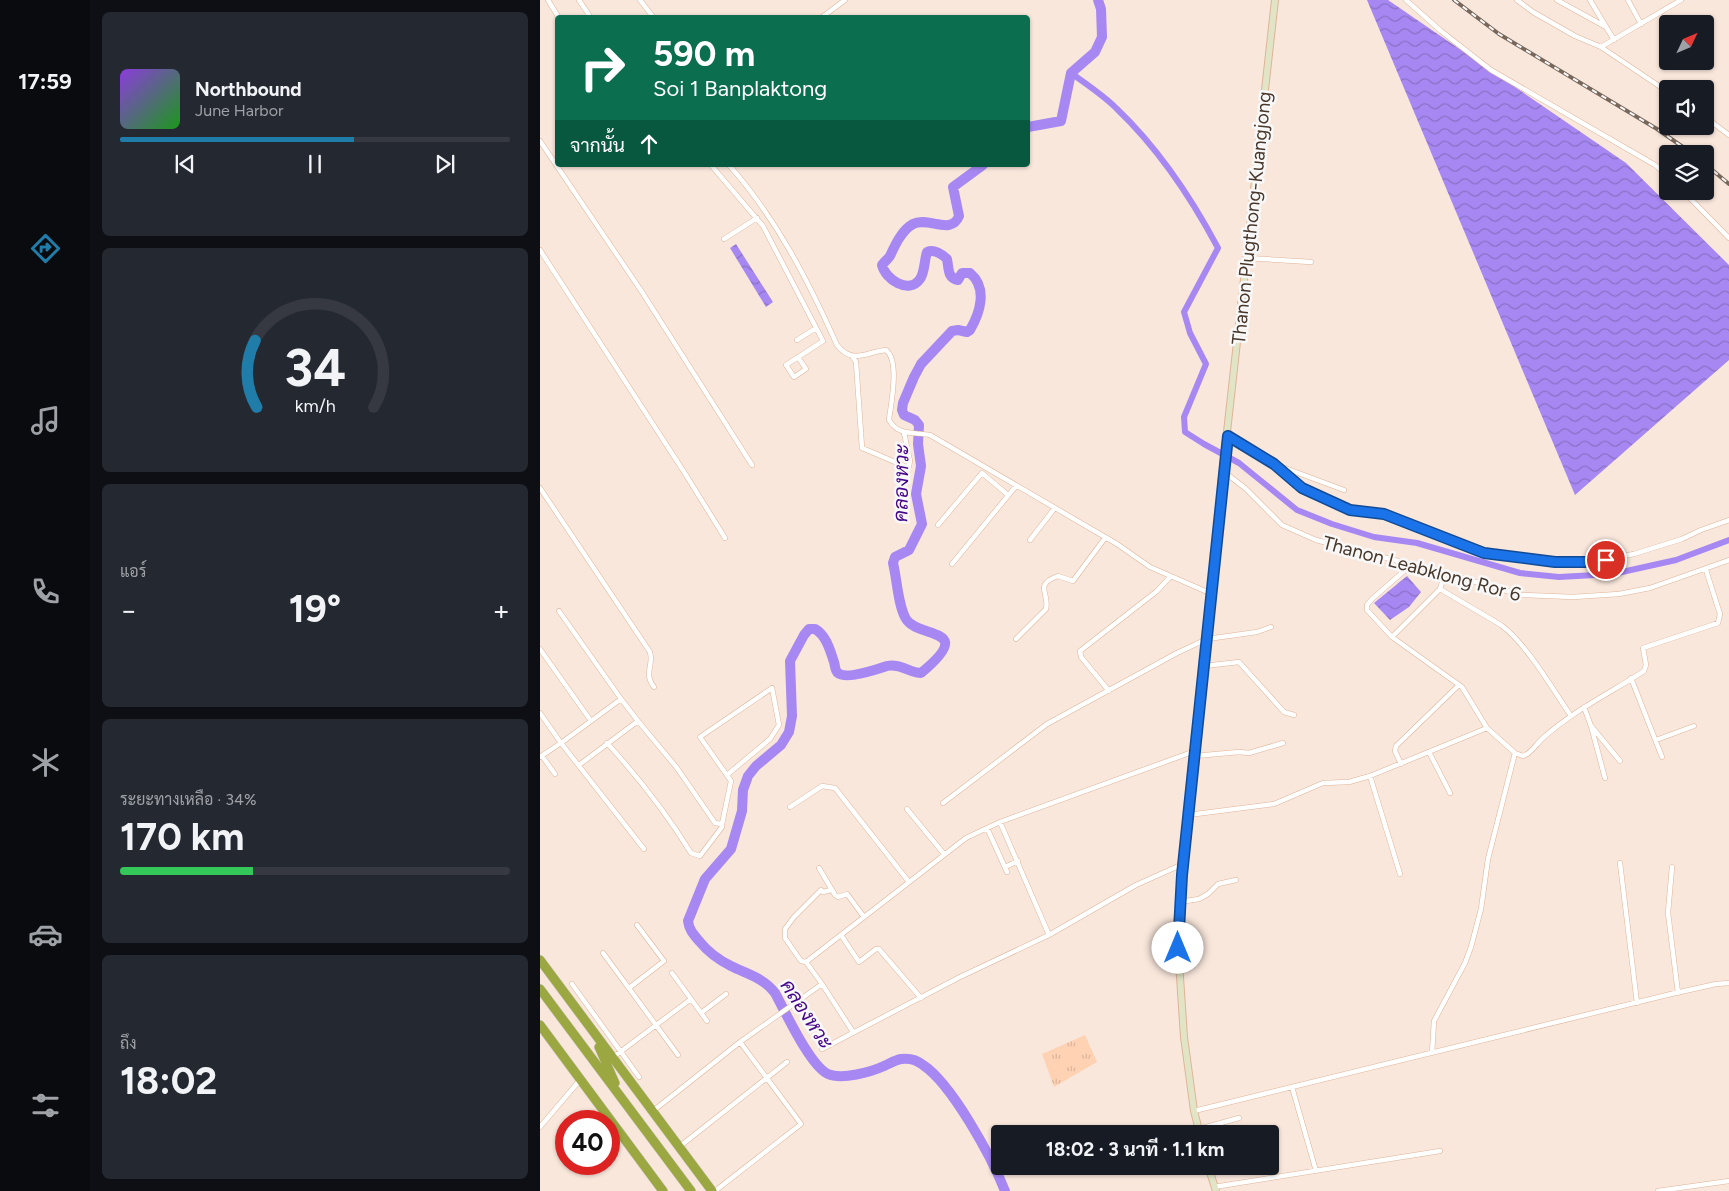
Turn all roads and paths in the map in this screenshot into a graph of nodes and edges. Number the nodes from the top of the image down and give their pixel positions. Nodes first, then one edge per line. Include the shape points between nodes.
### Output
1 (548, 0) edge
2 (579, 0) edge
3 (640, 0) edge
4 (845, 0) edge
5 (1275, 0) edge
6 (1406, 0) edge
7 (1517, 0) edge
8 (1557, 0) edge
9 (1590, 0) edge
10 (1628, 0) edge
11 (1681, 0) edge
12 (558, 15) edge
13 (589, 15) edge
14 (652, 15) edge
15 (825, 15) edge
16 (1641, 24) junction
17 (1606, 28) junction
18 (1614, 40) junction
19 (1601, 47) junction
20 (1659, 86) edge
21 (1714, 124) edge
22 (1729, 135) edge
23 (540, 141) edge
24 (555, 163) edge
25 (558, 167) edge
26 (713, 167) edge
27 (731, 167) edge
28 (1659, 168) edge
29 (1692, 200) edge
30 (757, 218) junction
31 (1729, 238) edge
32 (724, 239) dead end
33 (540, 250) edge
34 (1247, 258) junction
35 (1311, 262) dead end
36 (816, 328) junction
37 (798, 340) dead end
38 (851, 356) junction
39 (798, 357) junction
40 (905, 433) junction
41 (1228, 436) junction
42 (1274, 464) junction
43 (752, 465) dead end
44 (1223, 471) junction
45 (1016, 486) junction
46 (540, 488) edge
47 (1344, 490) dead end
48 (1008, 495) junction
49 (1054, 509) junction
50 (1729, 520) edge
51 (938, 525) dead end
52 (725, 538) dead end
53 (1105, 538) junction
54 (1030, 540) dead end
55 (1729, 560) edge
56 (952, 564) dead end
57 (1412, 564) junction
58 (1706, 570) junction
59 (1445, 573) junction
60 (1170, 576) junction
61 (1440, 589) junction
62 (1212, 594) junction
63 (560, 611) dead end
64 (1271, 627) dead end
65 (1392, 637) junction
66 (1016, 639) dead end
67 (1207, 639) junction
68 (540, 649) edge
69 (1204, 666) junction
70 (1631, 678) junction
71 (1460, 685) junction
72 (654, 687) dead end
73 (1109, 691) junction
74 (620, 699) junction
75 (1584, 708) junction
76 (540, 713) edge
77 (1294, 715) dead end
78 (1571, 716) junction
79 (592, 721) junction
80 (638, 721) junction
81 (1591, 726) junction
82 (1694, 726) dead end
83 (1487, 728) junction
84 (1656, 740) junction
85 (561, 743) junction
86 (607, 743) junction
87 (1283, 743) dead end
88 (1430, 752) junction
89 (1515, 753) junction
90 (1195, 754) junction
91 (541, 757) edge
92 (1662, 757) dead end
93 (1620, 760) dead end
94 (1401, 764) junction
95 (579, 765) junction
96 (555, 774) dead end
97 (727, 775) junction
98 (1370, 776) junction
99 (1606, 778) dead end
100 (1450, 793) dead end
101 (943, 804) dead end
102 (790, 806) dead end
103 (907, 809) dead end
104 (1188, 815) junction
105 (1000, 822) junction
106 (722, 824) junction
107 (987, 828) junction
108 (644, 850) dead end
109 (944, 854) junction
110 (1018, 861) junction
111 (1620, 863) dead end
112 (1183, 864) junction
113 (1672, 867) dead end
114 (819, 868) dead end
115 (1400, 874) dead end
116 (1236, 880) dead end
117 (908, 882) junction
118 (831, 890) junction
119 (1179, 902) junction
120 (864, 917) junction
121 (637, 925) dead end
122 (841, 935) junction
123 (1050, 936) junction
124 (604, 953) dead end
125 (540, 960) edge
126 (806, 962) junction
127 (672, 973) dead end
128 (1729, 983) edge
129 (572, 984) dead end
130 (822, 984) junction
131 (540, 988) edge
132 (629, 988) junction
133 (1678, 993) junction
134 (726, 994) dead end
135 (921, 998) junction
136 (691, 999) junction
137 (1637, 1003) junction
138 (701, 1013) junction
139 (707, 1021) dead end
140 (540, 1025) edge
141 (656, 1025) junction
142 (853, 1032) junction
143 (593, 1033) junction
144 (740, 1042) junction
145 (822, 1049) dead end
146 (620, 1051) junction
147 (1432, 1053) junction
148 (678, 1055) dead end
149 (612, 1058) junction
150 (787, 1062) dead end
151 (639, 1077) dead end
152 (767, 1078) junction
153 (580, 1080) junction
154 (1292, 1087) junction
155 (622, 1099) junction
156 (653, 1111) junction
157 (1194, 1111) junction
158 (1239, 1118) dead end
159 (1198, 1125) edge
160 (1217, 1125) edge
161 (540, 1127) edge
162 (679, 1147) junction
163 (1440, 1151) dead end
164 (1316, 1171) junction
165 (1211, 1175) edge
166 (1729, 1181) edge
167 (1215, 1189) edge
168 (663, 1191) edge
169 (691, 1191) edge
170 (713, 1191) edge
171 (1658, 1191) edge

1 - 12 street
2 - 13 street
3 - 14 street
4 - 15 street
5 - 34 street, Thanon Plugthong-Kuangjong
6 - 28 street via 1491,70
7 - 19 street via 1575,36
8 - 17 street
9 - 17 street
10 - 16 street
11 - 16 street
16 - 18 street
17 - 18 street
18 - 19 street
19 - 20 street
21 - 22 street
23 - 24 street
25 - 43 street
26 - 30 street
27 - 38 street via 778,230 837,345
29 - 31 street
30 - 32 street
30 - 36 street
33 - 52 street
34 - 35 street
34 - 41 street, Thanon Plugthong-Kuangjong
36 - 37 street
36 - 39 street via 823,340
38 - 40 street via 886,350 893,357 889,420 892,427
38 - 40 street via 856,362 862,448 907,467 910,461
39 - 39 street via 786,365 794,377 806,369
40 - 45 street via 930,435
41 - 42 street
41 - 44 street, Thanon Plugthong-Kuangjong
42 - 47 street
42 - 50 street via 1302,488 1350,510 1384,514 1484,553 1534,560 1591,562 1625,556 1672,543
44 - 57 street, Thanon Leabklong Ror 6 via 1282,524 1316,540
44 - 62 street, Thanon Plugthong-Kuangjong
45 - 48 street
45 - 49 street
46 - 72 street via 650,652 648,678
48 - 51 street via 982,473
48 - 56 street
49 - 53 street
49 - 54 street
53 - 60 street
53 - 66 street via 1073,580 1058,576 1045,585 1046,609
55 - 58 street, Thanon Leabklong Ror 6
57 - 59 street, Thanon Leabklong Ror 6
57 - 65 street via 1367,605 1367,610
58 - 59 street, Thanon Leabklong Ror 6 via 1650,588 1573,597 1509,592
58 - 70 street via 1720,614 1718,623 1643,648 1646,668
59 - 61 street
60 - 62 street
60 - 73 street via 1157,591 1080,651 1081,657
61 - 65 street
61 - 78 street via 1510,632
62 - 67 street, Thanon Plugthong-Kuangjong
63 - 74 street
64 - 67 street
65 - 71 street
67 - 69 street, Thanon Plugthong-Kuangjong
67 - 73 street
68 - 79 street
69 - 77 street via 1239,662 1284,712
69 - 90 street, Thanon Plugthong-Kuangjong
70 - 75 street
70 - 84 street
71 - 83 street
71 - 94 street via 1396,746
73 - 101 street via 1047,724
74 - 79 street
74 - 80 street
75 - 78 street
75 - 81 street
76 - 85 street
78 - 89 street via 1525,756
79 - 85 street
80 - 86 street
80 - 106 street via 716,823
81 - 93 street
81 - 99 street
82 - 84 street
83 - 88 street
83 - 89 street
84 - 92 street
85 - 91 street
85 - 95 street
86 - 95 street
86 - 106 street via 672,822 691,854 700,856
87 - 90 street via 1249,753
88 - 94 street
88 - 100 street
89 - 147 street via 1470,947 1465,963 1434,1021
90 - 104 street, Thanon Plugthong-Kuangjong
90 - 105 street
91 - 96 street
94 - 98 street
95 - 108 street
97 - 97 street via 770,739 779,725 772,688 700,737
97 - 106 street via 732,781
98 - 104 street via 1349,782 1323,783 1274,804
98 - 115 street
102 - 117 street via 822,786 835,788
103 - 109 street
104 - 112 street, Thanon Plugthong-Kuangjong
105 - 107 street
105 - 110 street
107 - 109 street
107 - 110 street via 1006,869
109 - 117 street
110 - 123 street
111 - 137 street
112 - 119 street, Thanon Plugthong-Kuangjong
112 - 123 street via 1136,885
113 - 133 street via 1668,913
114 - 118 street
116 - 119 street via 1218,884 1199,899
117 - 120 street
118 - 120 street via 837,896 848,894
118 - 126 street via 821,890 785,929 785,938 801,961
119 - 157 street, Thanon Plugthong-Kuangjong via 1180,986
120 - 122 street
121 - 132 street via 664,961
122 - 126 street
122 - 135 street via 859,962 879,949
123 - 135 street
124 - 132 street
125 - 143 highway
126 - 130 street
127 - 136 street
128 - 133 street
129 - 146 street
130 - 142 street
130 - 144 street
131 - 155 highway
132 - 141 street
133 - 137 street
134 - 138 street
135 - 142 street
136 - 138 street
136 - 141 street
137 - 147 street
138 - 139 street
140 - 153 highway
141 - 146 street
141 - 148 street
142 - 145 street
143 - 149 highway
143 - 155 highway
144 - 152 street
144 - 156 street
146 - 149 street
146 - 151 street
147 - 154 street
149 - 156 highway
150 - 152 street
152 - 162 street
152 - 170 street via 801,1124
153 - 161 street
153 - 168 highway
154 - 157 street
154 - 164 street
155 - 169 highway
156 - 162 highway
157 - 159 street, Thanon Plugthong-Kuangjong
158 - 160 street
162 - 170 highway
163 - 164 street
164 - 167 street
165 - 167 street
166 - 171 street

